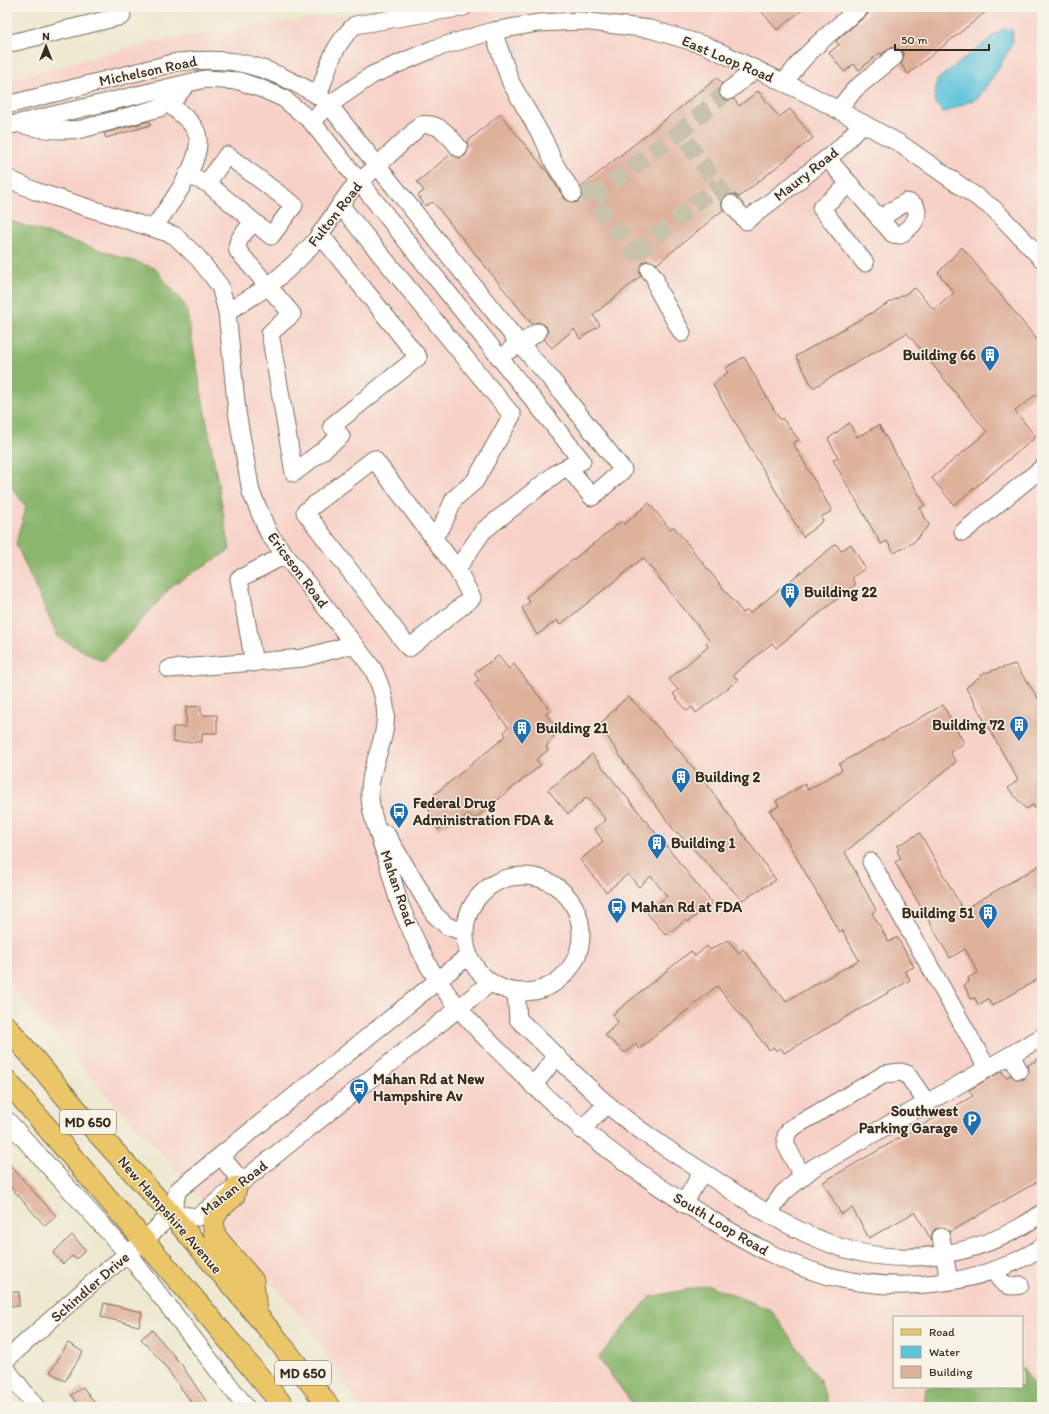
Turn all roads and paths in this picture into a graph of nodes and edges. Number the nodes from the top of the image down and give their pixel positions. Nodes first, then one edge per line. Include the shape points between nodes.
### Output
1 (464, 7) edge
2 (861, 7) edge
3 (122, 16) dead end
4 (493, 31) junction
5 (7, 44) edge
6 (894, 57) dead end
7 (756, 69) junction
8 (132, 74) junction
9 (784, 83) junction
10 (187, 84) junction
11 (728, 91) tunnel mouth
12 (139, 95) junction
13 (324, 100) junction
14 (168, 103) junction
15 (7, 104) edge
16 (838, 110) junction
17 (311, 121) junction
18 (863, 123) junction
19 (12, 125) edge
20 (459, 148) dead end
21 (827, 158) junction
22 (377, 166) junction
23 (187, 175) junction
24 (7, 178) edge
25 (360, 182) junction
26 (207, 183) junction
27 (850, 184) junction
28 (578, 190) tunnel mouth
29 (731, 204) tunnel mouth
30 (340, 205) junction
31 (879, 218) dead end
32 (254, 222) junction
33 (153, 228) junction
34 (316, 240) junction
35 (440, 245) junction
36 (1042, 258) edge
37 (422, 259) junction
38 (865, 263) dead end
39 (645, 273) tunnel mouth
40 (269, 286) junction
41 (227, 312) junction
42 (538, 332) dead end
43 (682, 333) dead end
44 (519, 343) junction
45 (500, 357) junction
46 (551, 379) junction
47 (530, 394) junction
48 (512, 415) junction
49 (603, 446) junction
50 (575, 464) junction
51 (1042, 468) edge
52 (963, 532) dead end
53 (433, 536) junction
54 (285, 555) junction
55 (457, 569) junction
56 (354, 644) junction
57 (254, 663) junction
58 (169, 669) dead end
59 (384, 695) joint
60 (373, 815) junction
61 (871, 862) dead end
62 (464, 932) junction
63 (468, 956) junction
64 (438, 981) junction
65 (490, 984) junction
66 (516, 992) junction
67 (459, 1008) junction
68 (7, 1027) edge
69 (1042, 1037) edge
70 (1011, 1055) junction
71 (557, 1056) junction
72 (987, 1068) junction
73 (1019, 1070) dead end
74 (7, 1081) edge
75 (533, 1086) junction
76 (927, 1103) junction
77 (607, 1104) junction
78 (7, 1120) edge
79 (581, 1130) junction
80 (221, 1156) junction
81 (702, 1172) junction
82 (802, 1176) junction
83 (239, 1184) junction
84 (684, 1204) junction
85 (769, 1213) junction
86 (1042, 1213) edge
87 (171, 1214) junction
88 (941, 1237) dead end
89 (144, 1241) junction
90 (1042, 1247) edge
91 (128, 1254) junction
92 (945, 1254) junction
93 (994, 1270) junction
94 (949, 1281) junction
95 (1020, 1285) dead end
96 (256, 1313) junction
97 (7, 1359) edge
98 (7, 1370) edge
99 (36, 1407) edge
100 (246, 1407) edge
101 (284, 1407) edge
102 (329, 1407) edge

1 - 13 street via 355,25 342,37 330,60
2 - 9 street via 820,41 798,63
3 - 5 street
4 - 7 street, East Loop Road via 538,23 582,21 650,29 707,46
4 - 13 street, East Loop Road via 433,49 372,75
4 - 28 street via 511,83 544,140 554,163
6 - 16 street via 855,89
7 - 9 street, East Loop Road
7 - 11 street
8 - 12 street
8 - 13 street, Michelson Road via 177,62 229,60 258,66
8 - 15 street, Michelson Road
9 - 16 street, East Loop Road
10 - 12 street, Michelson Road
10 - 14 street
10 - 17 street, Michelson Road via 205,80 239,81 283,98
12 - 19 street, Michelson Road
13 - 17 street, East Loop Road
13 - 22 street
14 - 19 street via 159,108 69,131
14 - 23 street via 196,129 199,139 196,158
16 - 18 street, East Loop Road
17 - 25 street, Michelson Road
18 - 21 street, Maury Road
18 - 36 street, East Loop Road via 899,143 994,208
20 - 22 street, Fulton Road via 446,132 428,124 421,126
21 - 27 street
21 - 29 street, Maury Road via 746,221
22 - 25 street, Fulton Road
22 - 35 street
23 - 26 street
23 - 33 street via 169,208
24 - 33 street, Ericsson Road via 35,192
25 - 30 street, Fulton Road
25 - 37 street, Michelson Road
26 - 32 street
26 - 32 street via 227,155 294,205 271,236
27 - 31 street
27 - 38 street via 821,208
30 - 34 street, Fulton Road
30 - 48 street
32 - 40 street via 240,237 238,251
33 - 41 street, Ericsson Road via 174,235 198,258 220,286
34 - 40 street, Fulton Road via 298,261
34 - 40 street via 324,238 418,357 332,426 341,436 294,473 270,333 292,314
35 - 37 street
35 - 44 street
37 - 45 street, Michelson Road
39 - 43 street via 655,278 658,290
40 - 41 street, Fulton Road
41 - 54 street, Ericsson Road via 237,412 251,492 269,534
42 - 44 street
44 - 45 street
44 - 46 street
45 - 47 street, Michelson Road
46 - 47 street
46 - 49 street
47 - 48 street
47 - 50 street, Michelson Road
48 - 53 street via 475,481 454,499 442,526
49 - 50 street
49 - 50 street, Michelson Road via 623,470 592,497
50 - 55 street via 558,472 483,531
51 - 52 street
53 - 55 street
53 - 55 street via 374,459 305,512 409,648 472,598
54 - 56 street, Ericsson Road
54 - 57 street via 239,579
56 - 57 street via 303,658
56 - 59 street, Ericsson Road via 373,669
57 - 58 street
59 - 60 street, Mahan Road via 386,723 373,770 370,792
60 - 62 street, Mahan Road via 434,914 447,926
60 - 64 street, Mahan Road via 400,905
61 - 72 street
62 - 63 street
62 - 66 street via 475,905 488,890 505,880 537,878 554,884 565,892 574,905 578,918 578,945 574,958 566,971 552,983 534,990
63 - 64 street
63 - 65 street via 477,972
64 - 67 street, Mahan Road
64 - 80 street
65 - 66 street
65 - 67 street, Mahan Road
66 - 71 street via 518,1019
67 - 75 street, South Loop Road
67 - 83 street, Mahan Road
68 - 87 main road, New Hampshire Avenue / MD 650 via 82,1116
69 - 70 street
70 - 72 street
70 - 73 street
71 - 75 street
71 - 77 street
72 - 76 street
74 - 89 main road, MD 650
75 - 79 street, South Loop Road
76 - 82 street
76 - 82 street via 907,1074 900,1072 885,1074 810,1116 790,1128 786,1136 786,1145
77 - 79 street
77 - 81 street via 665,1148
78 - 91 street
79 - 84 street, South Loop Road
80 - 83 street
80 - 87 street via 178,1190
81 - 84 street
81 - 85 street
82 - 85 street via 783,1194
83 - 87 street, Mahan Road via 198,1217
83 - 96 main road via 234,1196 220,1208 213,1220 214,1236 253,1281
84 - 94 street, South Loop Road via 776,1257 826,1275 850,1281 884,1284
85 - 92 street via 822,1241 855,1252 906,1257
86 - 92 street via 1003,1236
87 - 89 street, Schindler Drive
87 - 96 main road, New Hampshire Avenue / MD 650
88 - 92 street
89 - 91 street, Schindler Drive
89 - 101 main road, MD 650
90 - 93 street, South Loop Road
91 - 97 street, Schindler Drive
91 - 100 street
92 - 94 street
93 - 94 street, South Loop Road
93 - 95 street via 1004,1285
96 - 102 main road, New Hampshire Avenue / MD 650
98 - 99 street

